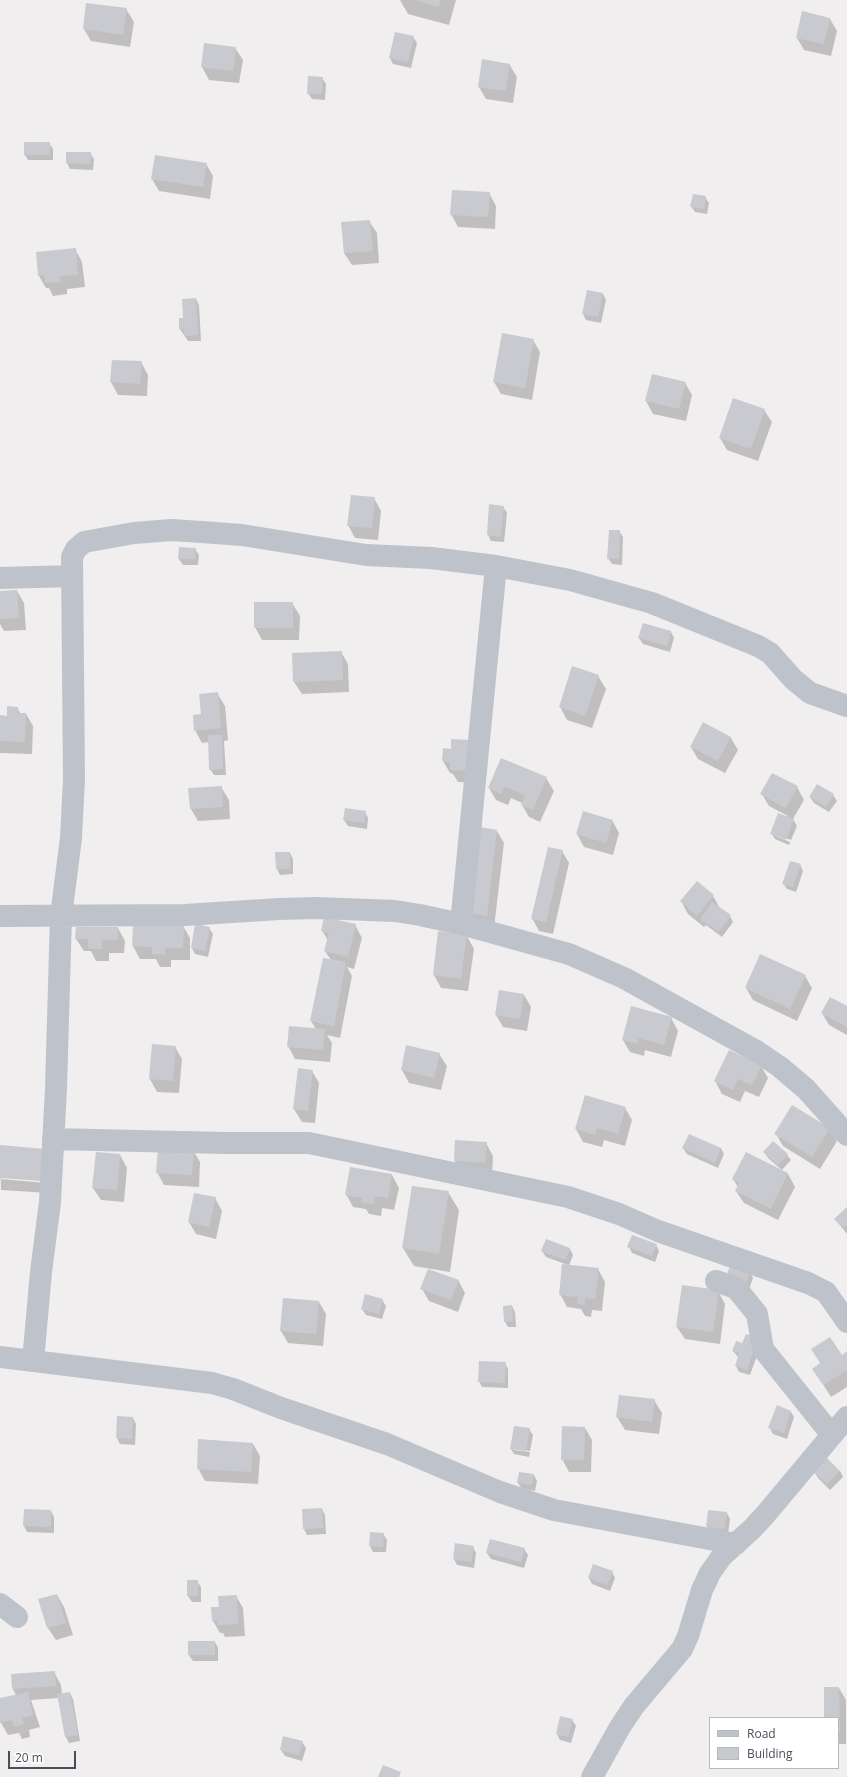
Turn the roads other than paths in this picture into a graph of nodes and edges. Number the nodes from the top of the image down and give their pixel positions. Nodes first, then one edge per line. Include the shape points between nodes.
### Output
1 (496, 566) junction
2 (72, 576) junction
3 (0, 578) edge
4 (847, 706) edge
5 (0, 916) edge
6 (61, 916) junction
7 (461, 924) junction
8 (847, 1135) edge
9 (53, 1139) junction
10 (716, 1281) dead end
11 (847, 1322) edge
12 (0, 1357) edge
13 (33, 1361) junction
14 (847, 1417) edge
15 (831, 1434) junction
16 (736, 1544) junction
17 (592, 1777) edge

1 - 2 street via 431,558 366,555 242,535 171,530 134,533 84,542 72,557
1 - 4 street via 570,580 666,609 758,646 770,653 793,679 810,693
1 - 7 street
2 - 3 street
2 - 6 street via 74,780 71,838
5 - 6 street
6 - 7 street via 185,915 317,908 395,911
6 - 9 street
7 - 8 street via 568,954 631,982 758,1052 780,1067 806,1089
9 - 11 street via 309,1143 568,1197 808,1283 826,1292
9 - 13 street via 50,1202
10 - 15 street via 736,1288 757,1314 763,1349
12 - 13 street
13 - 16 street via 212,1383 387,1444 500,1492 554,1510
14 - 15 street
15 - 16 street via 765,1515
16 - 17 street via 722,1556 710,1573 682,1649 634,1706

